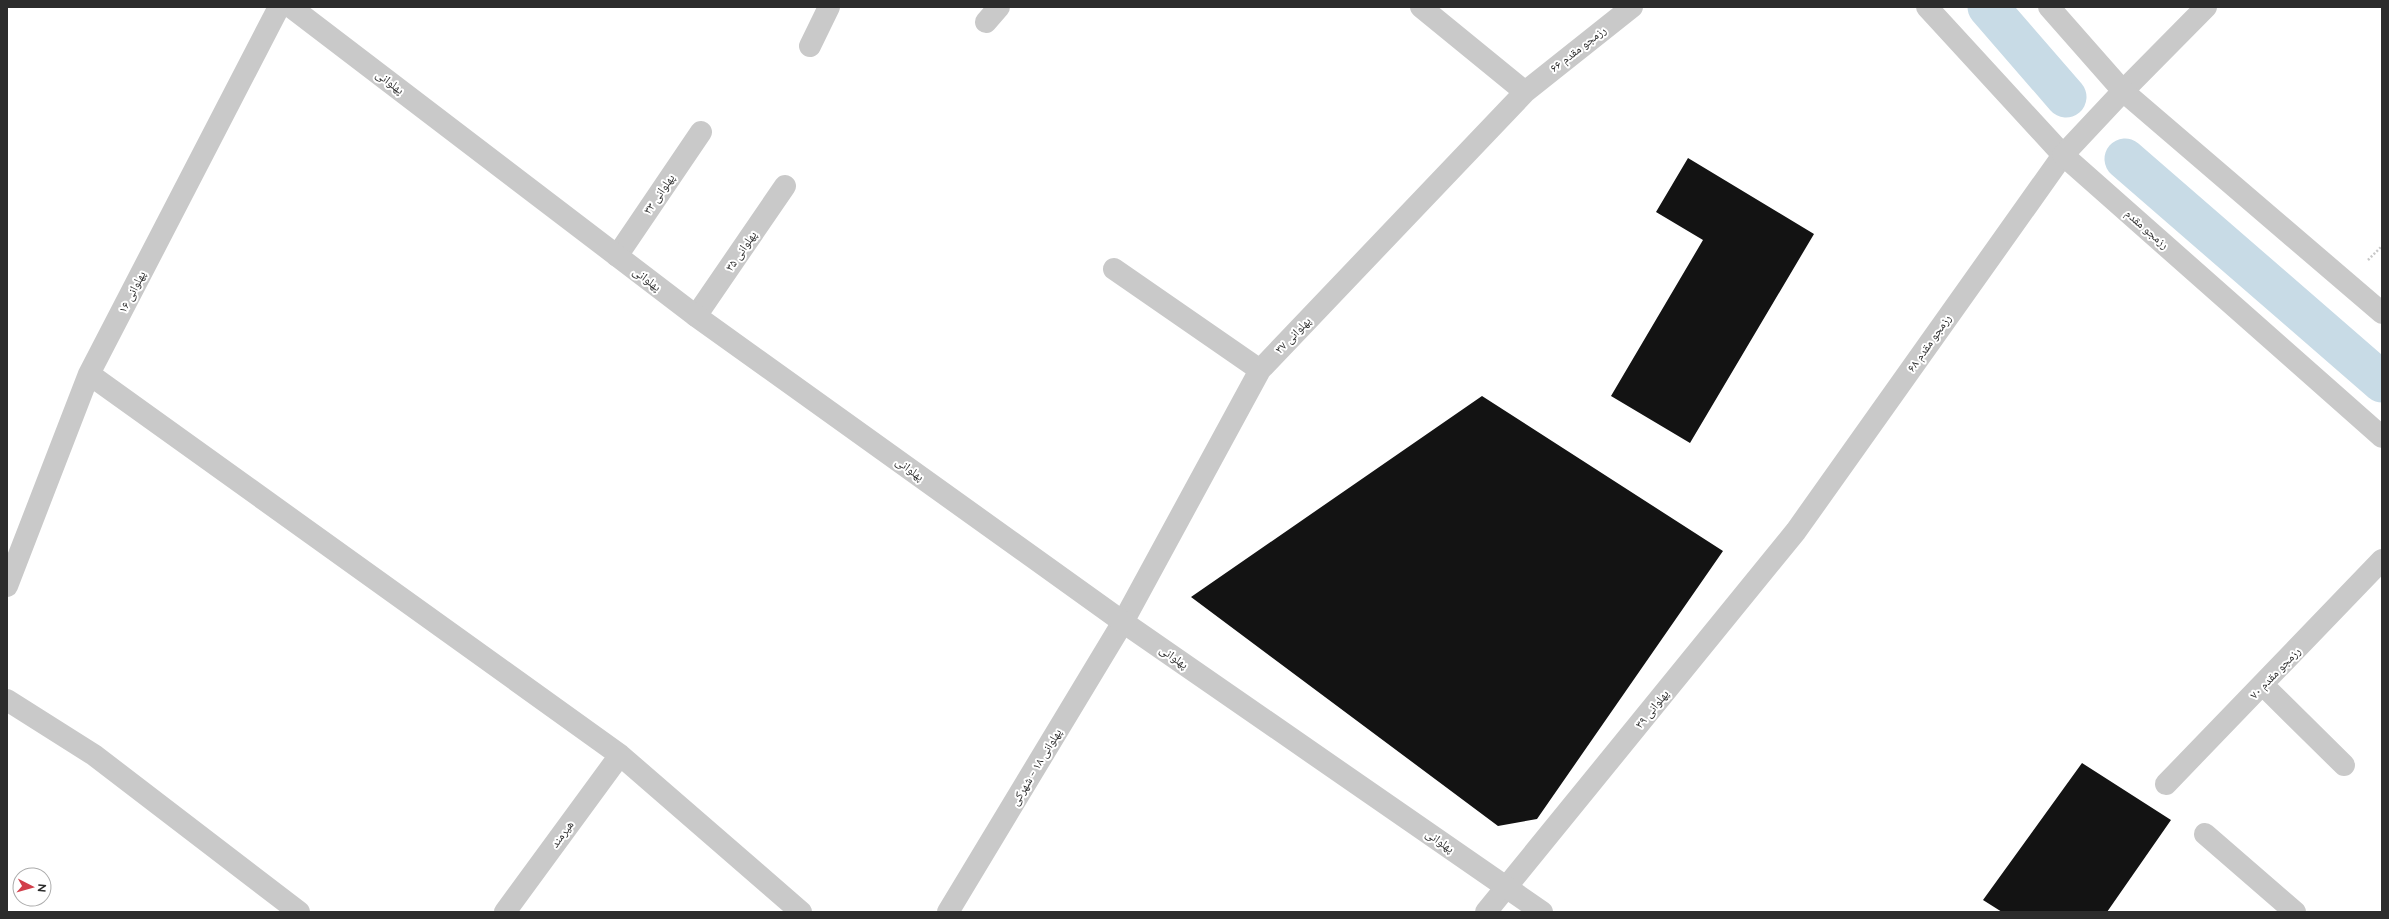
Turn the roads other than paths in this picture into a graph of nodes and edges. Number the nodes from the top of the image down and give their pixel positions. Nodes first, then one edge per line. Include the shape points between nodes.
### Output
1 (279, 7) edge
2 (291, 7) edge
3 (829, 7) edge
4 (1421, 7) edge
5 (1632, 7) edge
6 (1927, 7) edge
7 (2050, 7) edge
8 (2206, 7) edge
9 (810, 46) dead end
10 (2123, 91) junction
11 (1525, 92) junction
12 (701, 132) dead end
13 (2063, 155) junction
14 (785, 186) dead end
15 (617, 256) junction
16 (1114, 269) dead end
17 (2382, 313) edge
18 (696, 316) junction
19 (1260, 370) junction
20 (89, 374) junction
21 (2382, 437) edge
22 (1796, 531) joint
23 (2382, 560) edge
24 (7, 586) edge
25 (1123, 622) junction
26 (2263, 685) junction
27 (7, 700) edge
28 (620, 755) junction
29 (2344, 765) dead end
30 (2166, 784) dead end
31 (2205, 834) dead end
32 (1508, 887) junction
33 (299, 912) edge
34 (505, 912) edge
35 (801, 912) edge
36 (948, 912) edge
37 (1486, 912) edge
38 (1542, 912) edge
39 (2295, 912) edge

1 - 20 street, پهلوانی ۱۶
2 - 15 street, پهلوانی
3 - 9 street
4 - 11 street
5 - 11 street, رزمجو مقدم ۶۶
6 - 13 street, رزمجو مقدم
7 - 10 street
8 - 10 street, رزمجو مقدم ۶۸
10 - 13 street, رزمجو مقدم ۶۸
10 - 17 street
11 - 19 street, پهلوانی ۳۷
12 - 15 street, پهلوانی ۳۳
13 - 21 street, رزمجو مقدم
13 - 22 street, رزمجو مقدم ۶۸
14 - 18 street, پهلوانی ۳۵
15 - 18 street, پهلوانی
16 - 19 street
18 - 25 street, پهلوانی
19 - 25 street, پهلوانی ۳۷
20 - 24 street, پهلوانی ۱۶
20 - 28 street
22 - 32 street, پهلوانی ۳۹
23 - 26 street, رزمجو مقدم ۷۰
25 - 32 street, پهلوانی
25 - 36 street, پهلوانی ۱۸ - شهرکی
26 - 29 street
26 - 30 street, رزمجو مقدم ۷۰
27 - 33 street via 94,755
28 - 34 street, هیرمند
28 - 35 street
31 - 39 street
32 - 37 street, پهلوانی ۳۹
32 - 38 street, پهلوانی

